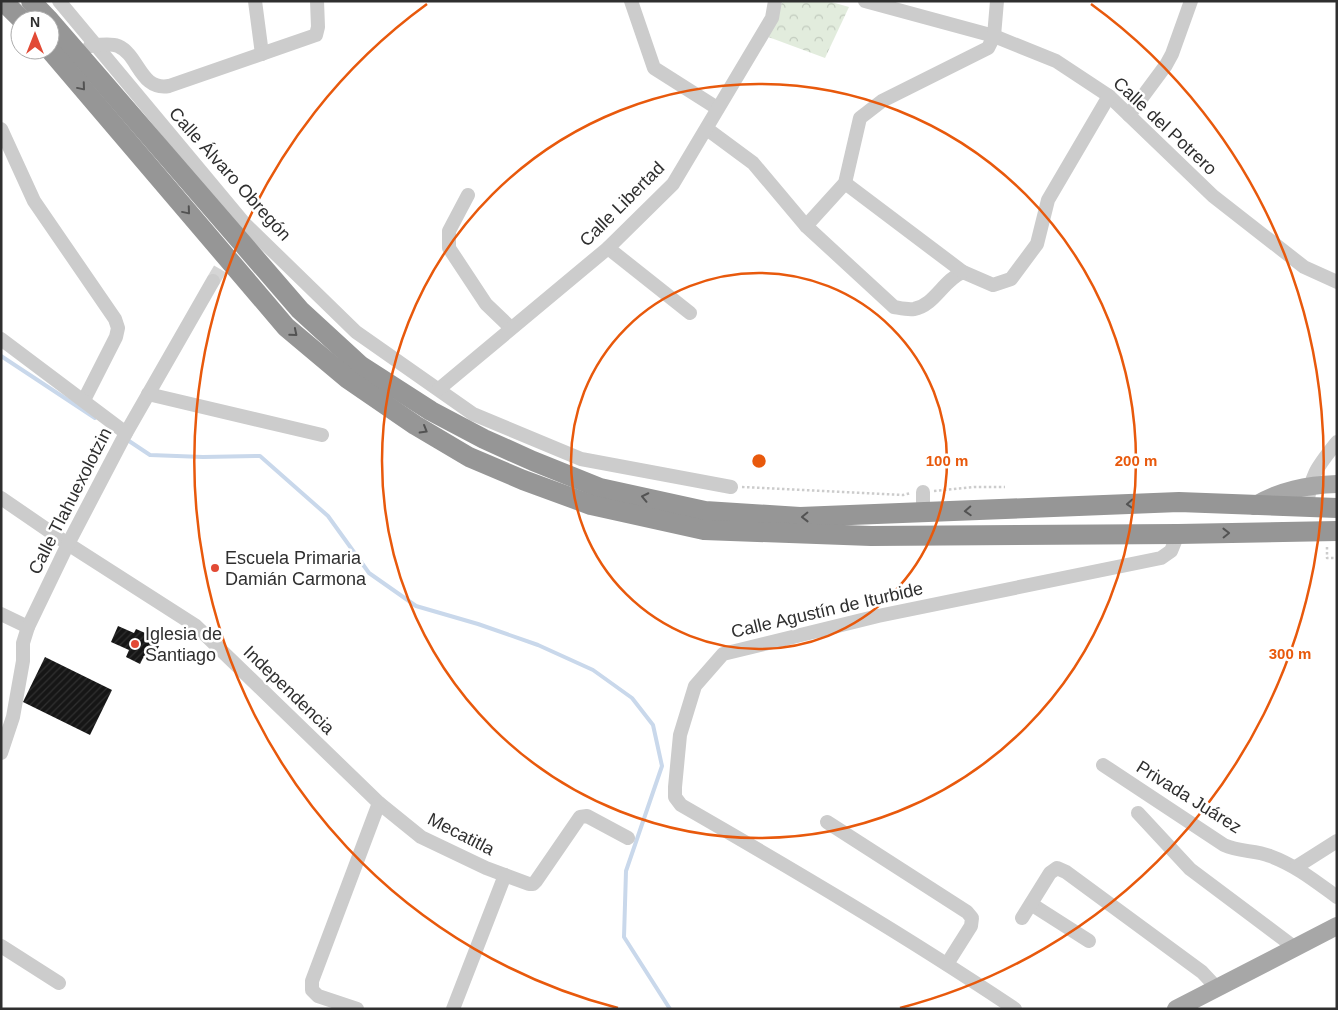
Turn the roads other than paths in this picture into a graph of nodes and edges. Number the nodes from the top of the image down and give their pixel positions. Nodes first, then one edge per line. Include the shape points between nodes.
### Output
1 (255, 1) edge
2 (317, 1) edge
3 (631, 1) edge
4 (775, 1) edge
5 (865, 1) edge
6 (997, 1) edge
7 (1192, 1) edge
8 (60, 19) edge
9 (60, 27) edge
10 (994, 36) junction
11 (95, 46) junction
12 (74, 48) junction
13 (262, 54) junction
14 (59, 60) edge
15 (1109, 96) junction
16 (717, 108) junction
17 (1129, 115) junction
18 (707, 129) junction
19 (1, 130) edge
20 (845, 184) junction
21 (468, 195) dead end
22 (806, 226) junction
23 (608, 248) junction
24 (963, 272) junction
25 (213, 282) tunnel mouth
26 (1337, 282) edge
27 (690, 313) dead end
28 (511, 328) junction
29 (1, 339) edge
30 (439, 389) junction
31 (148, 394) junction
32 (84, 400) junction
33 (126, 433) junction
34 (322, 435) dead end
35 (1337, 442) edge
36 (1337, 484) edge
37 (1309, 486) junction
38 (731, 487) road end
39 (923, 492) road end
40 (1, 498) edge
41 (1254, 506) junction
42 (1307, 508) junction
43 (1337, 508) edge
44 (924, 513) junction
45 (1337, 531) edge
46 (1178, 534) junction
47 (68, 544) junction
48 (1, 614) edge
49 (28, 627) junction
50 (1, 753) edge
51 (1103, 764) dead end
52 (379, 802) junction
53 (1138, 813) dead end
54 (827, 822) dead end
55 (628, 838) dead end
56 (1337, 841) edge
57 (1296, 867) junction
58 (505, 875) junction
59 (1337, 897) edge
60 (1031, 904) junction
61 (1022, 918) dead end
62 (1337, 926) edge
63 (1089, 941) dead end
64 (1, 946) edge
65 (1294, 947) junction
66 (947, 964) junction
67 (59, 982) dead end
68 (1217, 988) junction
69 (357, 1009) edge
70 (453, 1009) edge
71 (1015, 1009) edge
72 (1176, 1009) edge

1 - 13 street
2 - 13 street via 316,34
3 - 16 street via 654,68
4 - 16 street, Calle Libertad via 772,18
5 - 10 street, Calle del Potrero
6 - 10 street
7 - 17 street via 1166,65
8 - 11 street, Calle Álvaro Obregón
9 - 12 highway
10 - 15 street, Calle del Potrero via 1056,61
10 - 20 street via 988,48 882,101 860,118
11 - 12 street
11 - 13 street via 118,46 152,84 160,87
11 - 30 street, Calle Álvaro Obregón via 243,226 356,332
44 -> 12 highway via 800,517 705,511 600,488 533,462 440,416 361,366 300,310
14 -> 46 highway via 286,327 348,379 415,425 470,457 523,480 591,505 704,530 871,536
15 - 17 street, Calle del Potrero
15 - 24 street via 1048,200 1037,244 1011,279 993,285
16 - 18 street, Calle Libertad
17 - 26 street, Calle del Potrero via 1213,196 1304,267
18 - 22 street via 753,163
18 - 23 street, Calle Libertad via 673,184
19 - 32 street via 34,200 118,328
20 - 22 street
20 - 24 street
21 - 28 street via 449,231 449,248 486,304
22 - 24 street via 894,307 913,309 929,302 953,276
23 - 27 street
23 - 28 street, Calle Libertad
25 - 31 street, Calle Tlahuexolotzin
28 - 30 street, Calle Libertad
29 - 32 street
30 - 38 street, Calle Álvaro Obregón via 473,414 580,459
31 - 33 street, Calle Tlahuexolotzin
31 - 34 street
32 - 33 street
33 - 47 street, Calle Tlahuexolotzin
35 - 37 street via 1317,466
36 - 37 main road
37 - 41 main road via 1285,491
37 - 42 street
39 - 44 street
40 - 47 street, Independencia
41 - 42 highway
41 -> 44 highway via 1179,502
42 - 43 highway
46 -> 45 highway
46 - 66 street, Calle Agustín de Iturbide via 1171,551 1161,558 878,616 723,654 695,686 680,735 675,797 681,805
47 - 49 street, Calle Tlahuexolotzin
47 - 52 street, Independencia via 196,626
48 - 49 street
49 - 50 street, Calle Tlahuexolotzin via 13,717
51 - 57 street, Privada Juárez via 1224,846 1268,855
52 - 58 street, Mecatitla via 421,837
52 - 69 street via 312,981 312,990 318,996
53 - 65 street via 1190,869
54 - 66 street via 967,912 972,918 971,926
55 - 58 street, Mecatitla via 583,816 533,884
56 - 57 street
57 - 59 street, Privada Juárez
58 - 70 street
60 - 61 street
60 - 63 street
60 - 68 street via 1050,873 1058,868 1202,972
62 - 65 main road
64 - 67 street
65 - 68 main road
66 - 71 street, Calle Agustín de Iturbide
68 - 72 main road

